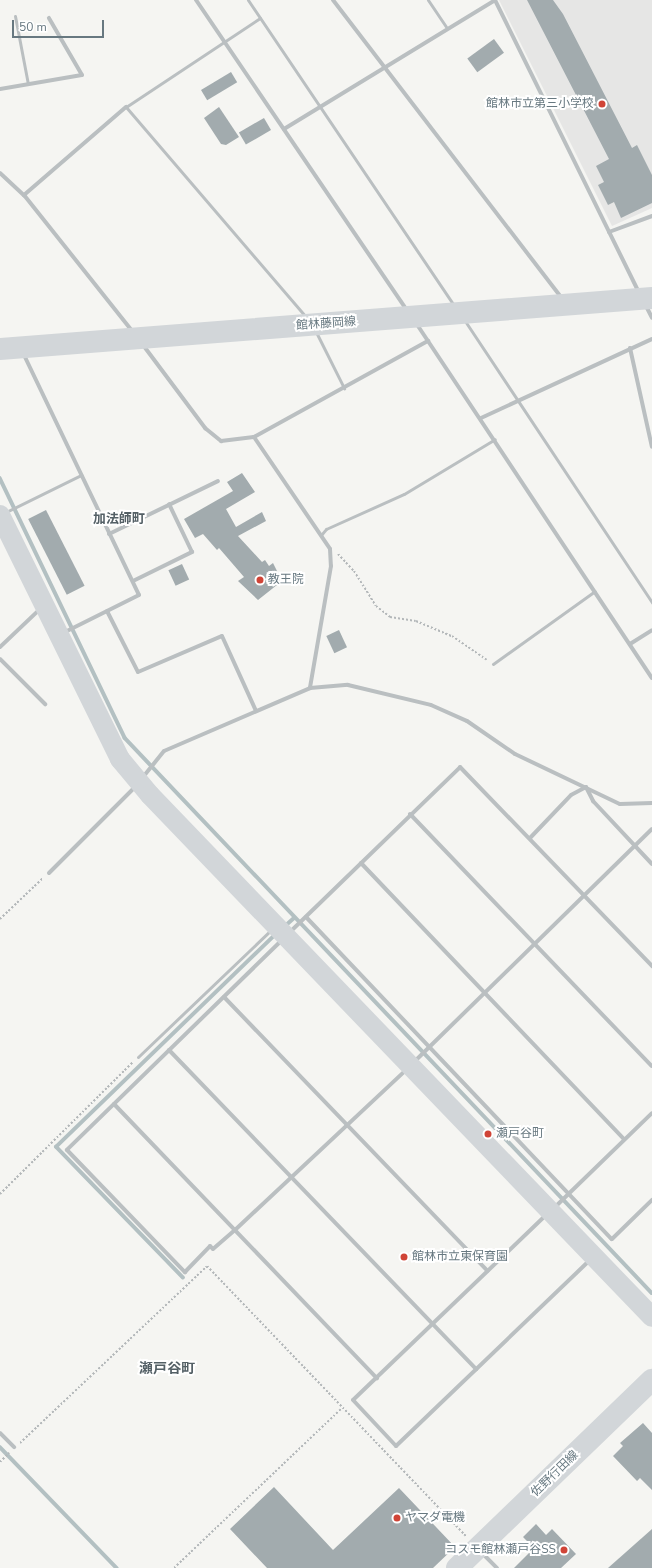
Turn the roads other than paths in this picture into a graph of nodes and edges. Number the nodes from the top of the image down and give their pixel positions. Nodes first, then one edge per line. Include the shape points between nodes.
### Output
1 (196, 0) edge
2 (248, 0) edge
3 (333, 0) edge
4 (428, 0) edge
5 (495, 0) edge
6 (15, 16) dead end
7 (49, 18) dead end
8 (260, 18) junction
9 (446, 27) junction
10 (222, 41) junction
11 (384, 66) junction
12 (28, 84) junction
13 (0, 89) edge
14 (318, 106) junction
15 (126, 107) junction
16 (284, 129) junction
17 (0, 173) edge
18 (24, 196) junction
19 (652, 216) edge
20 (609, 232) junction
21 (647, 298) edge
22 (568, 305) junction
23 (459, 313) junction
24 (412, 317) junction
25 (652, 318) edge
26 (313, 325) junction
27 (137, 337) junction
28 (652, 339) edge
29 (428, 341) junction
30 (10, 348) edge
31 (630, 348) junction
32 (344, 388) junction
33 (520, 400) junction
34 (481, 418) junction
35 (254, 437) junction
36 (495, 439) junction
37 (652, 447) edge
38 (81, 474) junction
39 (218, 481) dead end
40 (169, 504) junction
41 (0, 515) edge
42 (109, 534) junction
43 (321, 535) junction
44 (133, 581) junction
45 (595, 591) junction
46 (652, 602) edge
47 (43, 605) junction
48 (107, 611) junction
49 (652, 630) edge
50 (58, 636) junction
51 (630, 644) junction
52 (0, 647) edge
53 (0, 658) edge
54 (493, 664) road end
55 (652, 678) edge
56 (310, 688) junction
57 (45, 704) dead end
58 (256, 711) junction
59 (139, 781) junction
60 (586, 787) junction
61 (652, 803) edge
62 (410, 814) junction
63 (652, 829) edge
64 (530, 838) junction
65 (635, 847) junction
66 (361, 863) junction
67 (652, 864) edge
68 (49, 872) road end
69 (584, 896) junction
70 (306, 917) junction
71 (282, 931) junction
72 (535, 944) junction
73 (652, 966) edge
74 (484, 993) junction
75 (224, 997) junction
76 (429, 1047) junction
77 (169, 1050) junction
78 (138, 1057) road end
79 (410, 1066) junction
80 (652, 1066) edge
81 (114, 1104) junction
82 (652, 1113) edge
83 (348, 1125) junction
84 (624, 1139) junction
85 (292, 1178) junction
86 (569, 1194) junction
87 (652, 1200) edge
88 (550, 1212) junction
89 (235, 1230) junction
90 (595, 1256) junction
91 (488, 1271) junction
92 (652, 1317) edge
93 (432, 1324) junction
94 (476, 1369) junction
95 (377, 1378) junction
96 (652, 1380) edge
97 (0, 1433) edge
98 (14, 1448) road end
99 (478, 1548) junction
100 (457, 1568) edge
101 (497, 1568) edge

1 - 10 street
2 - 8 lane
3 - 11 street
4 - 9 lane
5 - 9 street
5 - 20 street
6 - 12 lane
7 - 12 street via 82,75
8 - 10 lane
8 - 14 lane
9 - 11 street
10 - 15 lane
10 - 16 street
11 - 14 street
11 - 22 street
12 - 13 street
14 - 16 street
14 - 23 lane
15 - 18 street
15 - 26 lane
16 - 24 street
17 - 18 street
18 - 27 street
19 - 20 street
20 - 21 street
21 - 22 main road, 館林藤岡線
21 - 25 street
22 - 23 main road, 館林藤岡線
23 - 24 main road, 館林藤岡線
23 - 33 lane
24 - 26 main road, 館林藤岡線
24 - 29 street
26 - 27 main road, 館林藤岡線
26 - 32 lane
27 - 30 main road, 館林藤岡線
27 - 35 street via 209,432 221,441
28 - 31 street
29 - 32 street
29 - 34 street
30 - 38 street
31 - 33 street
31 - 37 street
32 - 35 street
33 - 34 street
33 - 46 lane
34 - 36 street
35 - 43 street
36 - 43 lane via 404,494 326,529
36 - 45 street
38 - 41 lane
38 - 42 street
39 - 40 street
40 - 42 street
40 - 44 street via 192,552
41 - 47 street via 8,541
42 - 44 street
43 - 56 street via 330,549 331,566
44 - 48 street via 139,595
45 - 51 street
45 - 54 lane
47 - 50 street
47 - 52 street
48 - 50 street
48 - 58 street via 138,672 222,636
49 - 51 street
50 - 59 street via 105,735
51 - 55 street
53 - 57 street
56 - 58 street
56 - 60 street via 348,686 431,706 467,721 515,754
58 - 59 street via 164,751
59 - 68 street via 132,792
59 - 71 street
60 - 61 street via 620,804
60 - 64 street via 571,795
60 - 65 street via 593,801
62 - 64 street via 460,767
62 - 66 street
62 - 72 street
63 - 65 street
64 - 69 street
65 - 67 street
65 - 69 street
66 - 70 street
66 - 74 street
69 - 72 street
69 - 73 street
70 - 71 street
70 - 76 street
71 - 75 street
71 - 78 lane
71 - 79 street
72 - 74 street
72 - 80 street
74 - 76 street
74 - 84 street
75 - 77 street
75 - 83 street
76 - 79 street
76 - 86 street
77 - 81 street
77 - 85 street
79 - 83 street
79 - 88 street
81 - 89 street
81 - 89 street via 67,1150 77,1161 184,1272 210,1246 213,1249
82 - 84 street
83 - 85 street
83 - 91 street
84 - 86 street
85 - 89 street
85 - 93 street
86 - 87 street via 612,1239
86 - 88 street
88 - 90 street
88 - 91 street
89 - 95 street
90 - 92 street
90 - 94 street
91 - 93 street
93 - 94 street
93 - 95 street
94 - 95 street via 396,1446 353,1400
96 - 99 main road, 佐野行田線
97 - 98 street
99 - 100 main road, 佐野行田線
99 - 101 street

